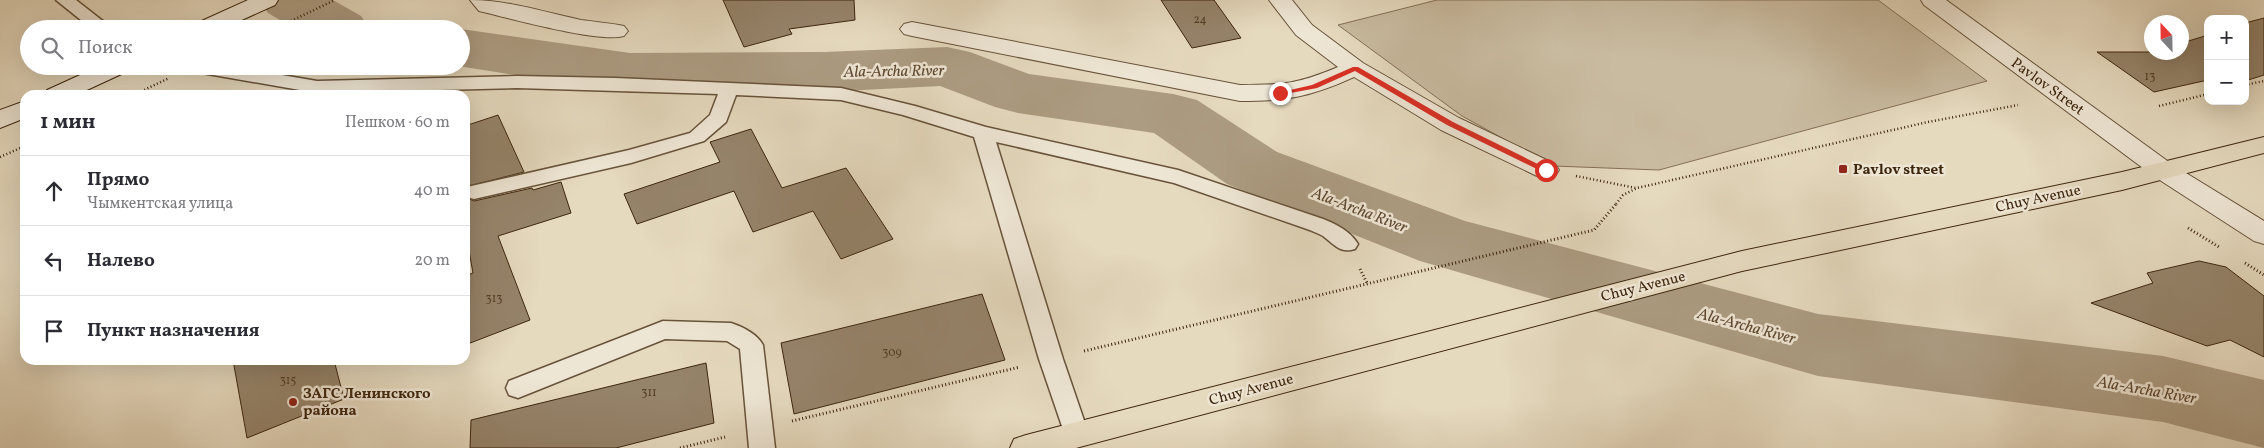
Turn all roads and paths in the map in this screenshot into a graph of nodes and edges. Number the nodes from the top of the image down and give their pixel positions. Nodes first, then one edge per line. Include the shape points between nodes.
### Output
1 (65, 0) edge
2 (267, 0) edge
3 (335, 0) edge
4 (481, 0) edge
5 (1280, 0) edge
6 (1932, 0) edge
7 (92, 20) edge
8 (223, 20) edge
9 (293, 20) edge
10 (912, 29) dead end
11 (616, 31) dead end
12 (1355, 68) junction
13 (100, 75) edge
14 (175, 75) edge
15 (248, 75) edge
16 (2264, 81) edge
17 (2249, 84) edge
18 (729, 89) junction
19 (67, 90) edge
20 (143, 90) edge
21 (2204, 95) edge
22 (2018, 105) dead end
23 (2158, 106) dead end
24 (20, 111) edge
25 (0, 120) edge
26 (983, 133) junction
27 (2264, 145) edge
28 (20, 148) edge
29 (0, 157) edge
30 (1546, 170) joint
31 (2164, 171) junction
32 (1637, 188) junction
33 (474, 192) dead end
34 (2264, 234) edge
35 (1347, 244) dead end
36 (1361, 270) dead end
37 (1401, 275) dead end
38 (1367, 283) dead end
39 (518, 388) dead end
40 (1077, 435) junction
41 (762, 448) edge
42 (1026, 448) edge

1 - 7 lane
2 - 8 street
3 - 9 path
4 - 11 street via 487,6
5 - 12 street via 1304,30
6 - 31 street, Pavlov Street
10 - 12 street via 1240,93 1280,93 1314,86
12 - 30 street via 1450,124
13 - 19 street
14 - 20 path
15 - 18 lane via 317,87 517,82
16 - 17 path
18 - 26 lane via 841,94
18 - 33 lane via 720,118 697,138
21 - 23 path
22 - 32 path via 1928,122
24 - 25 street
26 - 35 lane via 1178,177 1316,224
26 - 40 lane
27 - 31 main road, Chuy Avenue
28 - 29 path
30 - 32 path
31 - 34 street, Pavlov Street
31 - 40 main road, Chuy Avenue via 1742,261
32 - 37 path via 1623,195 1594,230
36 - 38 path
39 - 41 lane via 663,330 731,332 751,345
40 - 42 main road, Chuy Avenue

